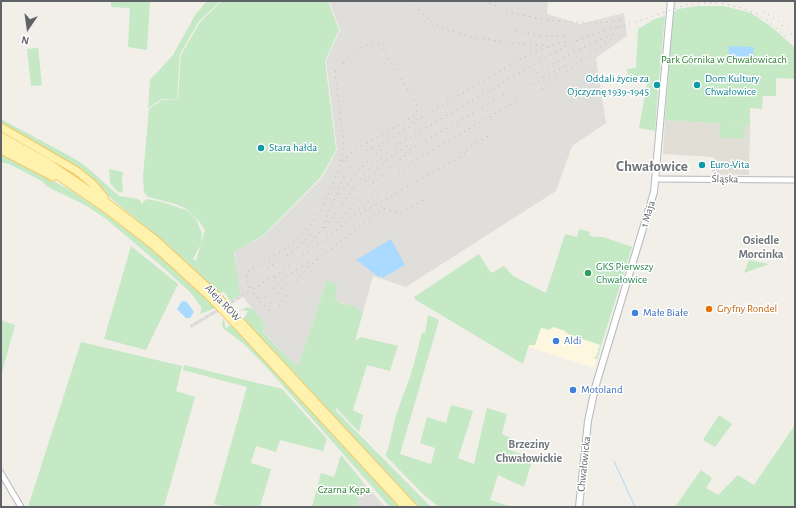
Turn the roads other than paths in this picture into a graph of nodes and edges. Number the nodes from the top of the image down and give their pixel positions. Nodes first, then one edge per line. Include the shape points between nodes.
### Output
1 (671, 1) edge
2 (1, 127) edge
3 (1, 136) edge
4 (1, 142) edge
5 (1, 150) edge
6 (656, 179) junction
7 (795, 180) edge
8 (74, 186) junction
9 (109, 204) junction
10 (214, 297) junction
11 (237, 322) junction
12 (588, 420) joint
13 (1, 473) edge
14 (21, 507) edge
15 (405, 507) edge
16 (413, 507) edge
17 (579, 507) edge

1 - 6 main road, 1 Maja via 661,95
2 - 9 main road via 81,174 99,190
3 - 9 main road, Aleja ROW via 52,165
4 - 8 main road, Aleja ROW
5 - 8 main road
6 - 7 street, Śląska
6 - 12 main road, 1 Maja via 651,205 601,365
8 - 10 main road, Aleja ROW via 153,245
9 - 10 main road, Aleja ROW via 161,244
10 - 11 main road, Aleja ROW, bridge
11 - 15 main road, Aleja ROW
11 - 16 main road, Aleja ROW
12 - 17 main road, Chwałowicka
13 - 14 street

